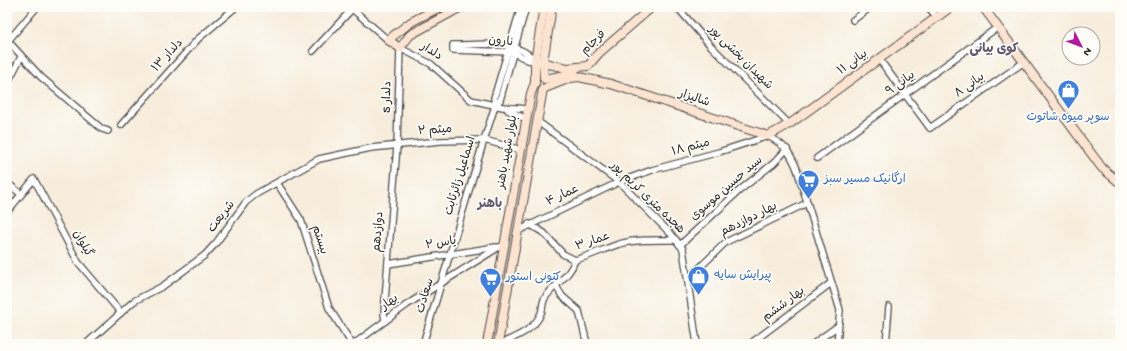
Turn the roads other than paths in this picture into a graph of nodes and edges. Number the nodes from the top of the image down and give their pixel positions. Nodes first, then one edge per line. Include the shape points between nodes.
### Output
1 (37, 7) edge
2 (236, 7) edge
3 (440, 7) edge
4 (461, 7) edge
5 (520, 7) edge
6 (526, 7) edge
7 (544, 7) edge
8 (552, 7) edge
9 (652, 7) edge
10 (677, 7) edge
11 (871, 7) edge
12 (928, 7) edge
13 (951, 7) edge
14 (983, 7) edge
15 (351, 8) edge
16 (937, 17) junction
17 (853, 20) dead end
18 (998, 27) junction
19 (8, 40) edge
20 (388, 40) junction
21 (400, 48) junction
22 (511, 49) junction
23 (313, 51) dead end
24 (21, 57) junction
25 (879, 59) junction
26 (539, 62) junction
27 (1024, 62) junction
28 (586, 73) junction
29 (544, 79) junction
30 (535, 83) junction
31 (7, 84) edge
32 (544, 88) junction
33 (905, 94) junction
34 (495, 106) junction
35 (503, 107) junction
36 (528, 109) junction
37 (526, 118) junction
38 (537, 121) junction
39 (789, 124) junction
40 (121, 125) dead end
41 (108, 131) dead end
42 (768, 136) junction
43 (484, 140) junction
44 (397, 146) junction
45 (787, 149) junction
46 (521, 150) junction
47 (817, 158) dead end
48 (1102, 168) junction
49 (1120, 176) edge
50 (619, 182) junction
51 (7, 183) edge
52 (277, 183) junction
53 (1120, 184) edge
54 (21, 194) junction
55 (807, 203) junction
56 (7, 212) edge
57 (529, 224) junction
58 (518, 231) junction
59 (678, 242) junction
60 (501, 247) junction
61 (450, 254) junction
62 (574, 260) junction
63 (388, 264) junction
64 (688, 279) junction
65 (441, 283) junction
66 (831, 283) junction
67 (556, 286) junction
68 (888, 307) dead end
69 (493, 310) junction
70 (504, 312) junction
71 (121, 313) junction
72 (385, 321) junction
73 (838, 326) junction
74 (86, 344) edge
75 (353, 344) edge
76 (423, 344) edge
77 (489, 344) edge
78 (499, 344) edge
79 (587, 344) edge
80 (697, 344) edge
81 (750, 344) edge
82 (813, 344) edge
83 (837, 344) edge
84 (886, 344) edge

1 - 19 street
2 - 40 street, دلدار ۱۳ via 198,39
3 - 20 street via 411,22
4 - 21 street via 410,35
5 - 22 street
6 - 22 street
7 - 26 street
8 - 26 street
9 - 28 street, فرجام via 599,53
10 - 39 street, شهیدان بخشی پور via 711,46
11 - 17 street
12 - 16 street
13 - 16 street, بیانی ۱۱
14 - 18 street
15 - 20 street, دلدار
15 - 23 street
16 - 25 street, بیانی ۱۱
18 - 27 street
18 - 33 street, بیانی ۹
19 - 24 street
20 - 21 street, دلدار
21 - 34 street, دلدار via 431,64 471,100
21 - 44 street, دلدار 5
22 - 22 street, نارون via 453,45 453,50
22 - 26 street, نارون via 531,56
22 - 34 street, اسماعیل زائرثابت via 500,100
24 - 31 street
24 - 41 street via 102,129
25 - 33 street
25 - 39 street, بیانی ۱۱
26 - 28 street, فرجام
26 - 29 street
26 - 30 street, بلوار شهید باهنر
27 - 33 street, بیانی ۸ via 930,128
27 - 48 street
28 - 29 street, شالیزار
28 - 32 street, شالیزار
28 - 42 street, شالیزار
29 - 30 street via 538,78
29 - 32 street via 547,82
30 - 32 street via 537,89
30 - 36 street, بلوار شهید باهنر
32 - 38 street, بلوار شهید باهنر
33 - 47 street, بیانی ۹
34 - 35 street, دلدار
34 - 43 street, اسماعیل زائرثابت
35 - 36 street, دلدار
35 - 37 street
36 - 37 street, بلوار شهید باهنر
37 - 46 street, بلوار شهید باهنر
38 - 50 street, هجده متری کریم پور
38 - 58 street, بلوار شهید باهنر
39 - 42 street, بیانی ۱۱
42 - 45 street
42 - 50 street, میثم ۱۸
43 - 44 street, میثم ۲ via 440,140
43 - 46 street, میثم ۲
43 - 61 street, اسماعیل زائرثابت
44 - 52 street, شریعت via 371,148 319,159
44 - 63 street, دوازدهم
45 - 55 street via 795,164
45 - 59 street, سید حسین موسوی via 774,163
46 - 60 street, بلوار شهید باهنر
48 - 49 street
48 - 53 street
50 - 57 street, عمار ۴
50 - 59 street, هجده متری کریم پور
51 - 54 street
52 - 71 street, شریعت via 246,202 205,255 175,279 134,301
52 - 75 street, بیستم via 301,220 329,308
54 - 56 street
54 - 71 street, گیلوان via 34,179 78,262
55 - 64 street, بهار دوازدهم via 726,242
55 - 66 street
57 - 58 street, عمار ۴
57 - 62 street, عمار ۳ via 544,233 563,254
58 - 70 street, بلوار شهید باهنر
59 - 62 street, عمار ۳ via 646,240 619,244
59 - 64 street, هجده متری کریم پور via 686,259
60 - 61 street, یاس ۲
60 - 65 street, بهار
60 - 69 street, بلوار شهید باهنر
61 - 63 street, یاس ۲
61 - 65 street, سعادت
62 - 67 street via 572,270
63 - 72 street, دوازدهم
64 - 80 street, هجده متری کریم پور
65 - 72 street, بهار
65 - 76 street, سعادت
66 - 73 street via 840,310
66 - 81 street, بهار ششم
67 - 78 street via 543,300 542,312 537,322 516,337
67 - 79 street via 562,296 579,311
68 - 84 street
69 - 70 street
69 - 77 street, بلوار شهید باهنر
70 - 78 street, بلوار شهید باهنر
71 - 74 street, شریعت
72 - 75 street, بهار
73 - 82 street
73 - 83 street

